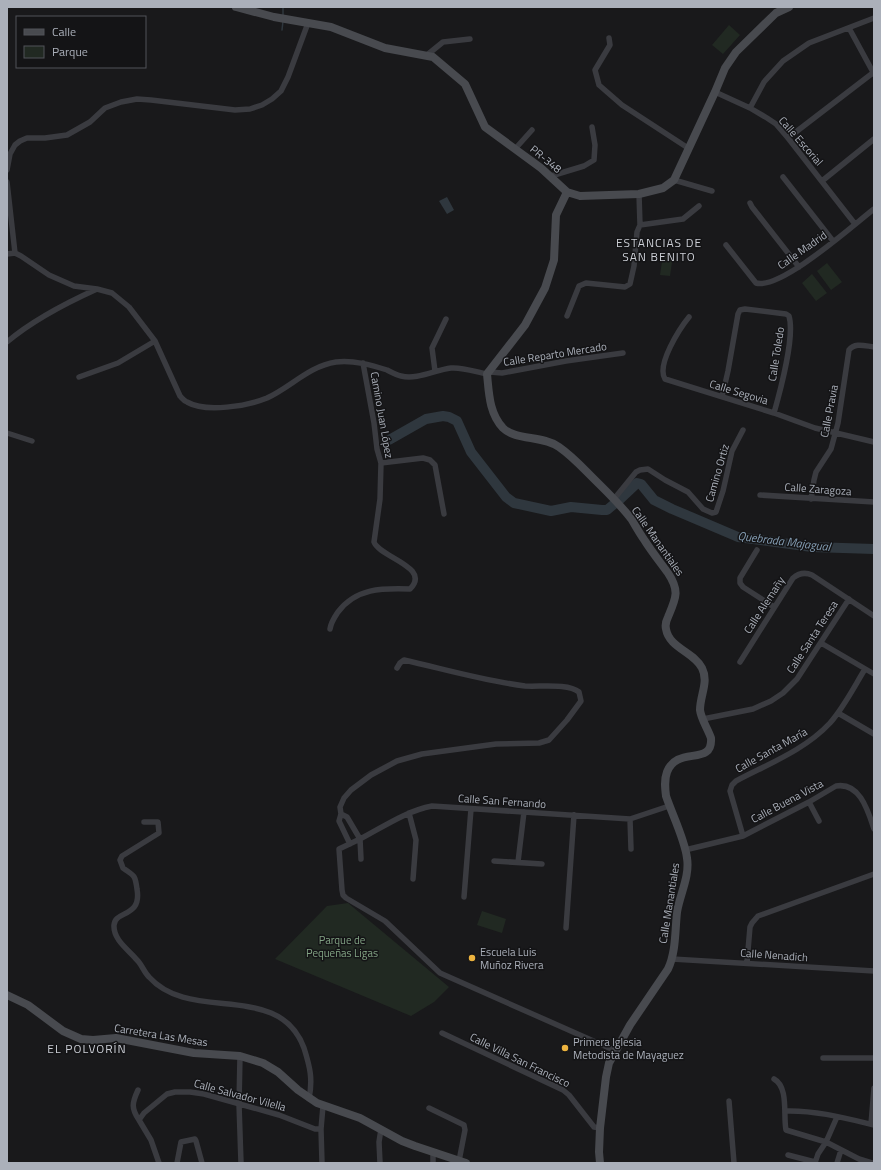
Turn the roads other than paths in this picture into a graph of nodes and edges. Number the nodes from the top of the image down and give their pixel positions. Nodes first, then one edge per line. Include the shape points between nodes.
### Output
1 (236, 7) edge
2 (789, 7) edge
3 (248, 9) edge
4 (874, 18) edge
5 (308, 23) junction
6 (849, 28) junction
7 (609, 38) dead end
8 (470, 39) dead end
9 (427, 56) junction
10 (874, 73) edge
11 (715, 92) junction
12 (750, 108) junction
13 (592, 127) dead end
14 (532, 130) dead end
15 (788, 138) junction
16 (874, 139) edge
17 (688, 148) junction
18 (515, 149) junction
19 (7, 170) edge
20 (550, 176) junction
21 (783, 177) dead end
22 (674, 180) junction
23 (822, 181) junction
24 (7, 182) edge
25 (712, 191) dead end
26 (567, 192) junction
27 (639, 194) junction
28 (750, 202) dead end
29 (698, 206) dead end
30 (874, 209) edge
31 (855, 224) junction
32 (640, 225) junction
33 (833, 241) junction
34 (726, 245) dead end
35 (15, 253) junction
36 (7, 254) edge
37 (799, 267) junction
38 (97, 289) junction
39 (567, 316) dead end
40 (689, 317) dead end
41 (446, 319) dead end
42 (155, 340) junction
43 (7, 342) edge
44 (874, 347) edge
45 (623, 353) dead end
46 (363, 363) junction
47 (435, 371) junction
48 (488, 373) junction
49 (79, 377) dead end
50 (722, 397) junction
51 (774, 414) junction
52 (743, 430) dead end
53 (7, 433) edge
54 (836, 434) junction
55 (32, 441) dead end
56 (874, 442) edge
57 (381, 463) junction
58 (760, 495) dead end
59 (614, 499) junction
60 (812, 499) junction
61 (874, 502) edge
62 (444, 514) dead end
63 (757, 550) dead end
64 (849, 600) junction
65 (774, 608) junction
66 (874, 616) edge
67 (330, 629) dead end
68 (821, 643) junction
69 (740, 662) dead end
70 (397, 668) dead end
71 (865, 669) junction
72 (874, 674) edge
73 (838, 712) junction
74 (703, 719) junction
75 (874, 734) edge
76 (809, 802) junction
77 (670, 806) junction
78 (471, 809) junction
79 (524, 812) junction
80 (871, 812) edge
81 (409, 813) junction
82 (341, 814) junction
83 (574, 815) junction
84 (630, 819) junction
85 (818, 821) dead end
86 (144, 822) dead end
87 (874, 829) edge
88 (743, 836) junction
89 (360, 839) junction
90 (350, 844) junction
91 (631, 849) dead end
92 (685, 850) junction
93 (361, 859) dead end
94 (494, 861) dead end
95 (518, 862) junction
96 (542, 864) dead end
97 (874, 874) edge
98 (413, 879) dead end
99 (464, 897) dead end
100 (566, 928) dead end
101 (672, 959) junction
102 (747, 962) junction
103 (874, 971) edge
104 (7, 995) edge
105 (442, 1033) dead end
106 (616, 1051) junction
107 (240, 1056) junction
108 (824, 1058) dead end
109 (874, 1058) edge
110 (774, 1079) dead end
111 (874, 1088) edge
112 (138, 1090) dead end
113 (309, 1098) junction
114 (729, 1101) dead end
115 (239, 1104) junction
116 (323, 1106) junction
117 (430, 1108) dead end
118 (785, 1111) junction
119 (837, 1117) junction
120 (139, 1120) junction
121 (872, 1124) edge
122 (600, 1128) junction
123 (321, 1129) junction
124 (381, 1129) junction
125 (826, 1142) junction
126 (841, 1150) junction
127 (433, 1152) junction
128 (788, 1155) dead end
129 (858, 1161) edge
130 (462, 1162) edge
131 (815, 1162) edge
132 (159, 1163) edge
133 (177, 1163) edge
134 (202, 1163) edge
135 (241, 1163) edge
136 (322, 1163) edge
137 (380, 1163) edge
138 (433, 1163) edge
139 (600, 1163) edge
140 (734, 1163) edge
141 (837, 1163) edge
142 (872, 1163) edge

1 - 3 street, PR-348 / PR-348
2 - 11 street via 776,13 736,52 725,68
3 - 5 street, PR-348 / PR-348
4 - 6 street
5 - 9 street, PR-348 / PR-348 via 331,27 385,48
5 - 19 street via 281,91 262,105 235,110 137,99 121,102 105,108 90,122 68,135 27,138 20,141 10,154
6 - 10 street
6 - 12 street via 809,43 783,61 764,82
7 - 17 street via 610,45 595,70 599,85 622,105
8 - 9 street via 443,42
9 - 18 street, PR-348 / PR-348 via 432,56 465,84 485,126
10 - 15 street
11 - 12 street, Calle Escorial
11 - 17 street
12 - 15 street, Calle Escorial via 776,124
13 - 20 street via 596,145 594,160 584,166
14 - 18 street
15 - 23 street, Calle Escorial
16 - 23 street
17 - 22 street
18 - 20 street, PR-348 / PR-348
20 - 26 street, PR-348 / PR-348
21 - 33 street
22 - 25 street
22 - 27 street via 663,188
23 - 31 street, Calle Escorial
24 - 35 street
26 - 27 street via 580,196
26 - 48 street via 556,215 554,260 545,288 525,325
27 - 32 street
28 - 37 street
29 - 32 street via 683,219
30 - 31 street, Calle Madrid
31 - 33 street, Calle Madrid
32 - 39 street via 636,232 630,284 625,287 582,284
33 - 37 street, Calle Madrid
34 - 37 street, Calle Madrid via 760,284 779,278
35 - 36 street
35 - 38 street, Calle Reparto Mercado via 49,275 74,286
38 - 42 street, Calle Reparto Mercado via 112,293 129,307
38 - 43 street via 52,311
40 - 50 street, Calle Segovia via 672,345 663,376 669,381
41 - 47 street via 432,348
42 - 46 street, Calle Reparto Mercado via 180,396 186,402 205,407 258,401 315,368 346,361
42 - 49 street via 118,363
44 - 54 street, Calle Pravia via 855,344 849,350
45 - 48 street, Calle Reparto Mercado via 502,373
46 - 47 street, Calle Reparto Mercado via 401,376
46 - 57 street, Camino Juan López
47 - 48 street, Calle Reparto Mercado via 459,368
48 - 59 street, Calle Manantiales via 491,407 494,417 504,429 510,433 547,440 560,447
50 - 51 street, Calle Segovia
50 - 51 street, Calle Toledo via 740,310 786,314 789,316 790,326 787,354
51 - 54 street, Calle Segovia
52 - 59 street, Camino Ortiz via 732,451 716,512 703,509 688,492 648,469 636,472
53 - 55 street
54 - 56 street, Calle Segovia
54 - 60 street, Calle Pravia via 831,449 816,472
57 - 62 street via 423,458 430,460 434,465
57 - 67 street, Camino Juan López via 380,499 374,542 377,549 406,564 414,575 414,583 410,589 360,594 343,605 332,620
58 - 60 street, Calle Zaragoza
59 - 74 street, Calle Manantiales via 676,587 676,596 666,630 671,640 702,668 705,678 700,709
60 - 61 street, Calle Zaragoza
63 - 65 street via 741,576 740,583
64 - 65 street, Calle Alemañy via 812,575 803,573 793,578
64 - 66 street, Calle Alemañy
64 - 68 street, Calle Santa Teresa
65 - 69 street, Calle Alemañy
68 - 71 street
68 - 74 street, Calle Santa Teresa via 797,679 777,697 753,709
70 - 82 street via 404,660 502,682 575,689 579,692 581,701 554,737 545,742 496,744 422,754 384,767 351,790 340,807
71 - 72 street
71 - 73 street, Calle Santa María
73 - 75 street
73 - 88 street, Calle Santa María via 824,729 806,743 732,784 730,791
74 - 77 street, Calle Manantiales via 711,738 711,745 702,754 676,759 670,765 665,782
76 - 80 street, Calle Buena Vista via 836,786 846,786 857,792
76 - 85 street
76 - 88 street, Calle Buena Vista
77 - 84 street, Calle San Fernando
77 - 92 street, Calle Manantiales
78 - 79 street, Calle San Fernando
78 - 81 street, Calle San Fernando via 432,806
78 - 99 street
79 - 83 street, Calle San Fernando
79 - 95 street
80 - 87 street, Calle Buena Vista
81 - 89 street, Calle San Fernando
81 - 98 street via 416,840
82 - 89 street via 347,817
82 - 90 street via 339,821
83 - 84 street, Calle San Fernando
83 - 100 street
84 - 91 street
86 - 113 street via 158,822 159,832 122,856 120,860 123,868 132,873 136,880 139,896 136,906 115,921 117,936 149,977 166,990 193,1000 245,1005 267,1011 288,1023 300,1040 307,1057 312,1079
88 - 92 street, Calle Buena Vista
89 - 90 street, Calle San Fernando
89 - 93 street
90 - 106 street via 340,849 343,895 385,921 440,973
92 - 101 street, Calle Manantiales via 687,865
94 - 95 street
95 - 96 street
97 - 102 street via 758,916 750,927
101 - 102 street, Calle Nenadich
101 - 106 street, Calle Manantiales
102 - 103 street, Calle Nenadich
104 - 107 street, Carretera Las Mesas via 28,1006 63,1031 81,1039 116,1038 194,1053
105 - 122 street, Calle Villa San Francisco via 563,1090 594,1127
106 - 122 street, Calle Manantiales via 608,1069
107 - 113 street, Carretera Las Mesas via 270,1066
107 - 115 street
108 - 109 street
110 - 118 street via 782,1087
111 - 121 street
112 - 120 street via 134,1096 133,1111
113 - 116 street, Carretera Las Mesas
114 - 140 street
115 - 120 street, Calle Salvador Vilella via 196,1092 176,1092 164,1096
115 - 123 street, Calle Salvador Vilella
115 - 135 street
116 - 123 street
116 - 124 street, Carretera Las Mesas via 360,1118
117 - 130 street via 464,1125 466,1130
118 - 119 street via 809,1111
118 - 125 street via 786,1130
119 - 121 street
119 - 125 street
120 - 132 street via 151,1140
122 - 139 street, Calle Manantiales
123 - 136 street
124 - 127 street, Carretera Las Mesas via 402,1141
124 - 137 street
125 - 126 street
125 - 131 street
126 - 129 street
126 - 141 street
127 - 130 street, Carretera Las Mesas
127 - 138 street
128 - 131 street
129 - 142 street
133 - 134 street via 181,1142 192,1139 196,1141

